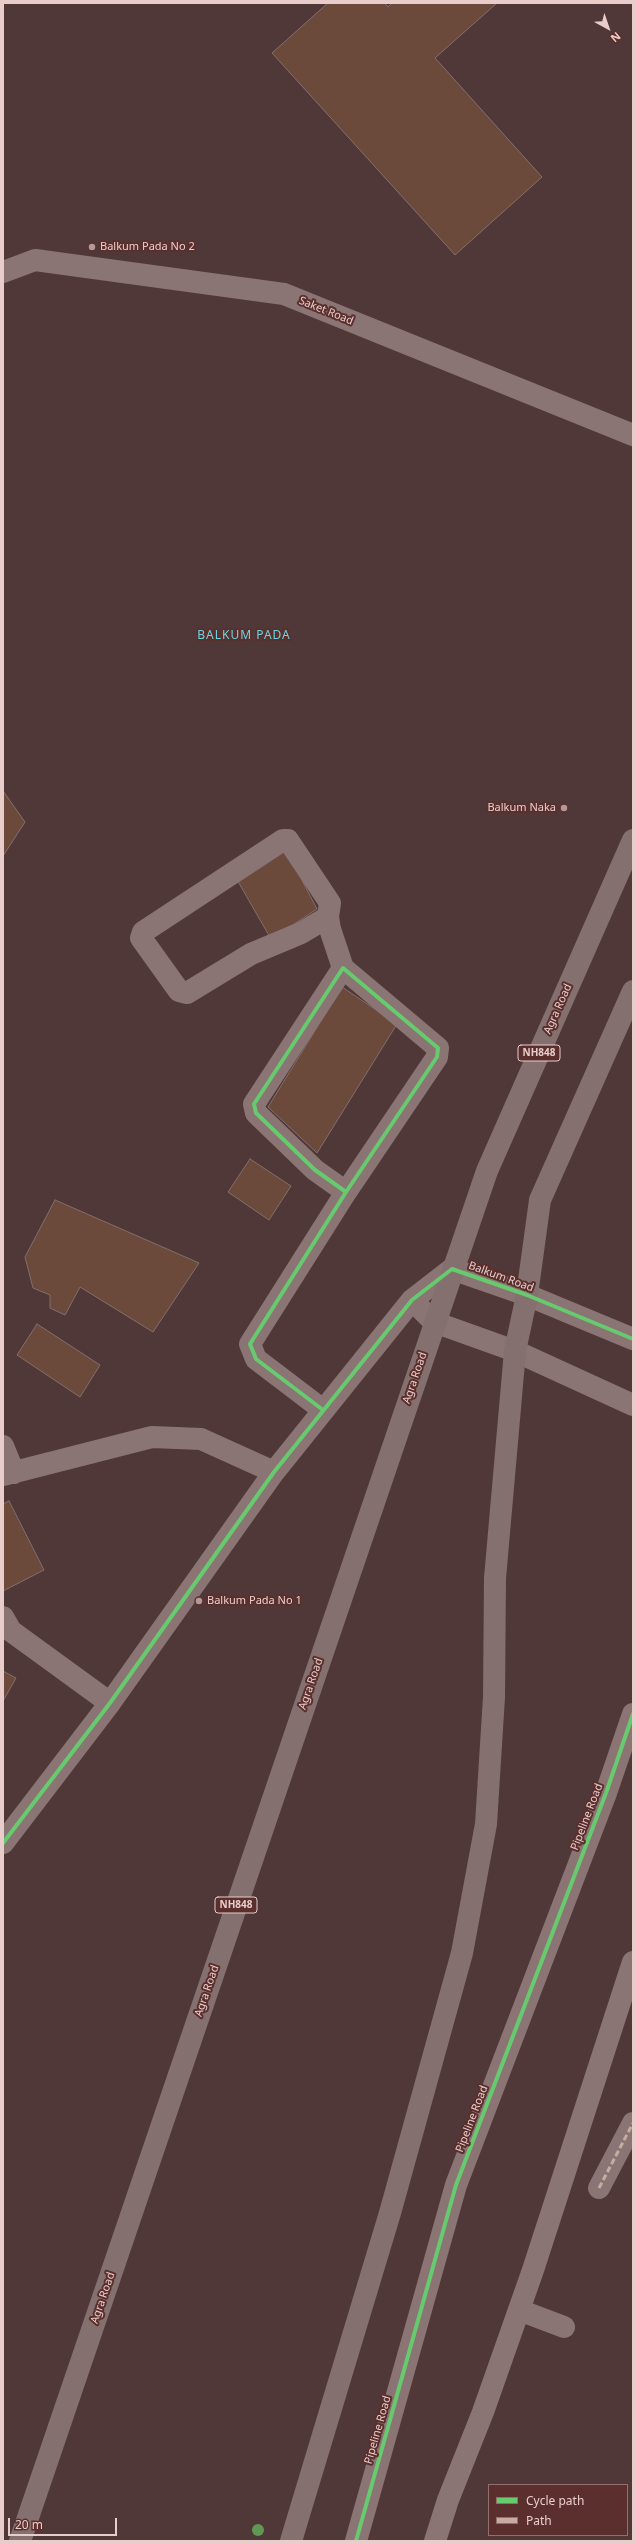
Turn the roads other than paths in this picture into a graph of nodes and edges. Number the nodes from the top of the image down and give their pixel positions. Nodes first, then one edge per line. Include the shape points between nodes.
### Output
1 (3, 272) edge
2 (633, 435) edge
3 (633, 840) edge
4 (328, 917) junction
5 (343, 968) junction
6 (633, 991) edge
7 (346, 1192) junction
8 (452, 1269) junction
9 (527, 1295) junction
10 (412, 1300) junction
11 (434, 1322) junction
12 (633, 1339) edge
13 (515, 1351) junction
14 (633, 1405) edge
15 (323, 1410) junction
16 (3, 1446) edge
17 (274, 1472) junction
18 (8, 1474) edge
19 (3, 1617) edge
20 (110, 1703) junction
21 (633, 1714) edge
22 (3, 1843) edge
23 (633, 1962) edge
24 (633, 2123) edge
25 (600, 2188) dead end
26 (519, 2310) junction
27 (564, 2327) dead end
28 (20, 2541) edge
29 (291, 2541) edge
30 (356, 2541) edge
31 (435, 2541) edge

1 - 2 street, Saket Road via 35,260 284,294
3 - 8 highway, Agra Road / NH848 via 487,1171
4 - 4 street via 330,903 288,840 283,840 143,932 141,938 179,991 187,993 251,954 301,933
4 - 5 street
5 - 7 street via 254,1104 256,1113 315,1170
5 - 7 street via 438,1048 437,1057
6 - 9 highway via 540,1200
7 - 15 street via 250,1344 256,1359
8 - 9 street, Balkum Road
8 - 10 street, Balkum Road
8 - 11 highway, Agra Road / NH848
9 - 12 street, Balkum Road
9 - 13 highway
10 - 11 street
10 - 15 street, Balkum Road
11 - 13 street
11 - 28 highway, Agra Road / NH848
13 - 14 street
13 - 29 highway via 495,1578 494,1697 486,1824 465,1938 390,2213
15 - 17 street, Balkum Road
16 - 18 street
17 - 18 street via 201,1440 152,1437
17 - 20 street, Balkum Road
19 - 20 street via 11,1631
20 - 22 street, Balkum Road
21 - 30 street, Pipeline Road via 606,1793 456,2185
23 - 26 street
24 - 25 street
26 - 27 street
26 - 31 street

